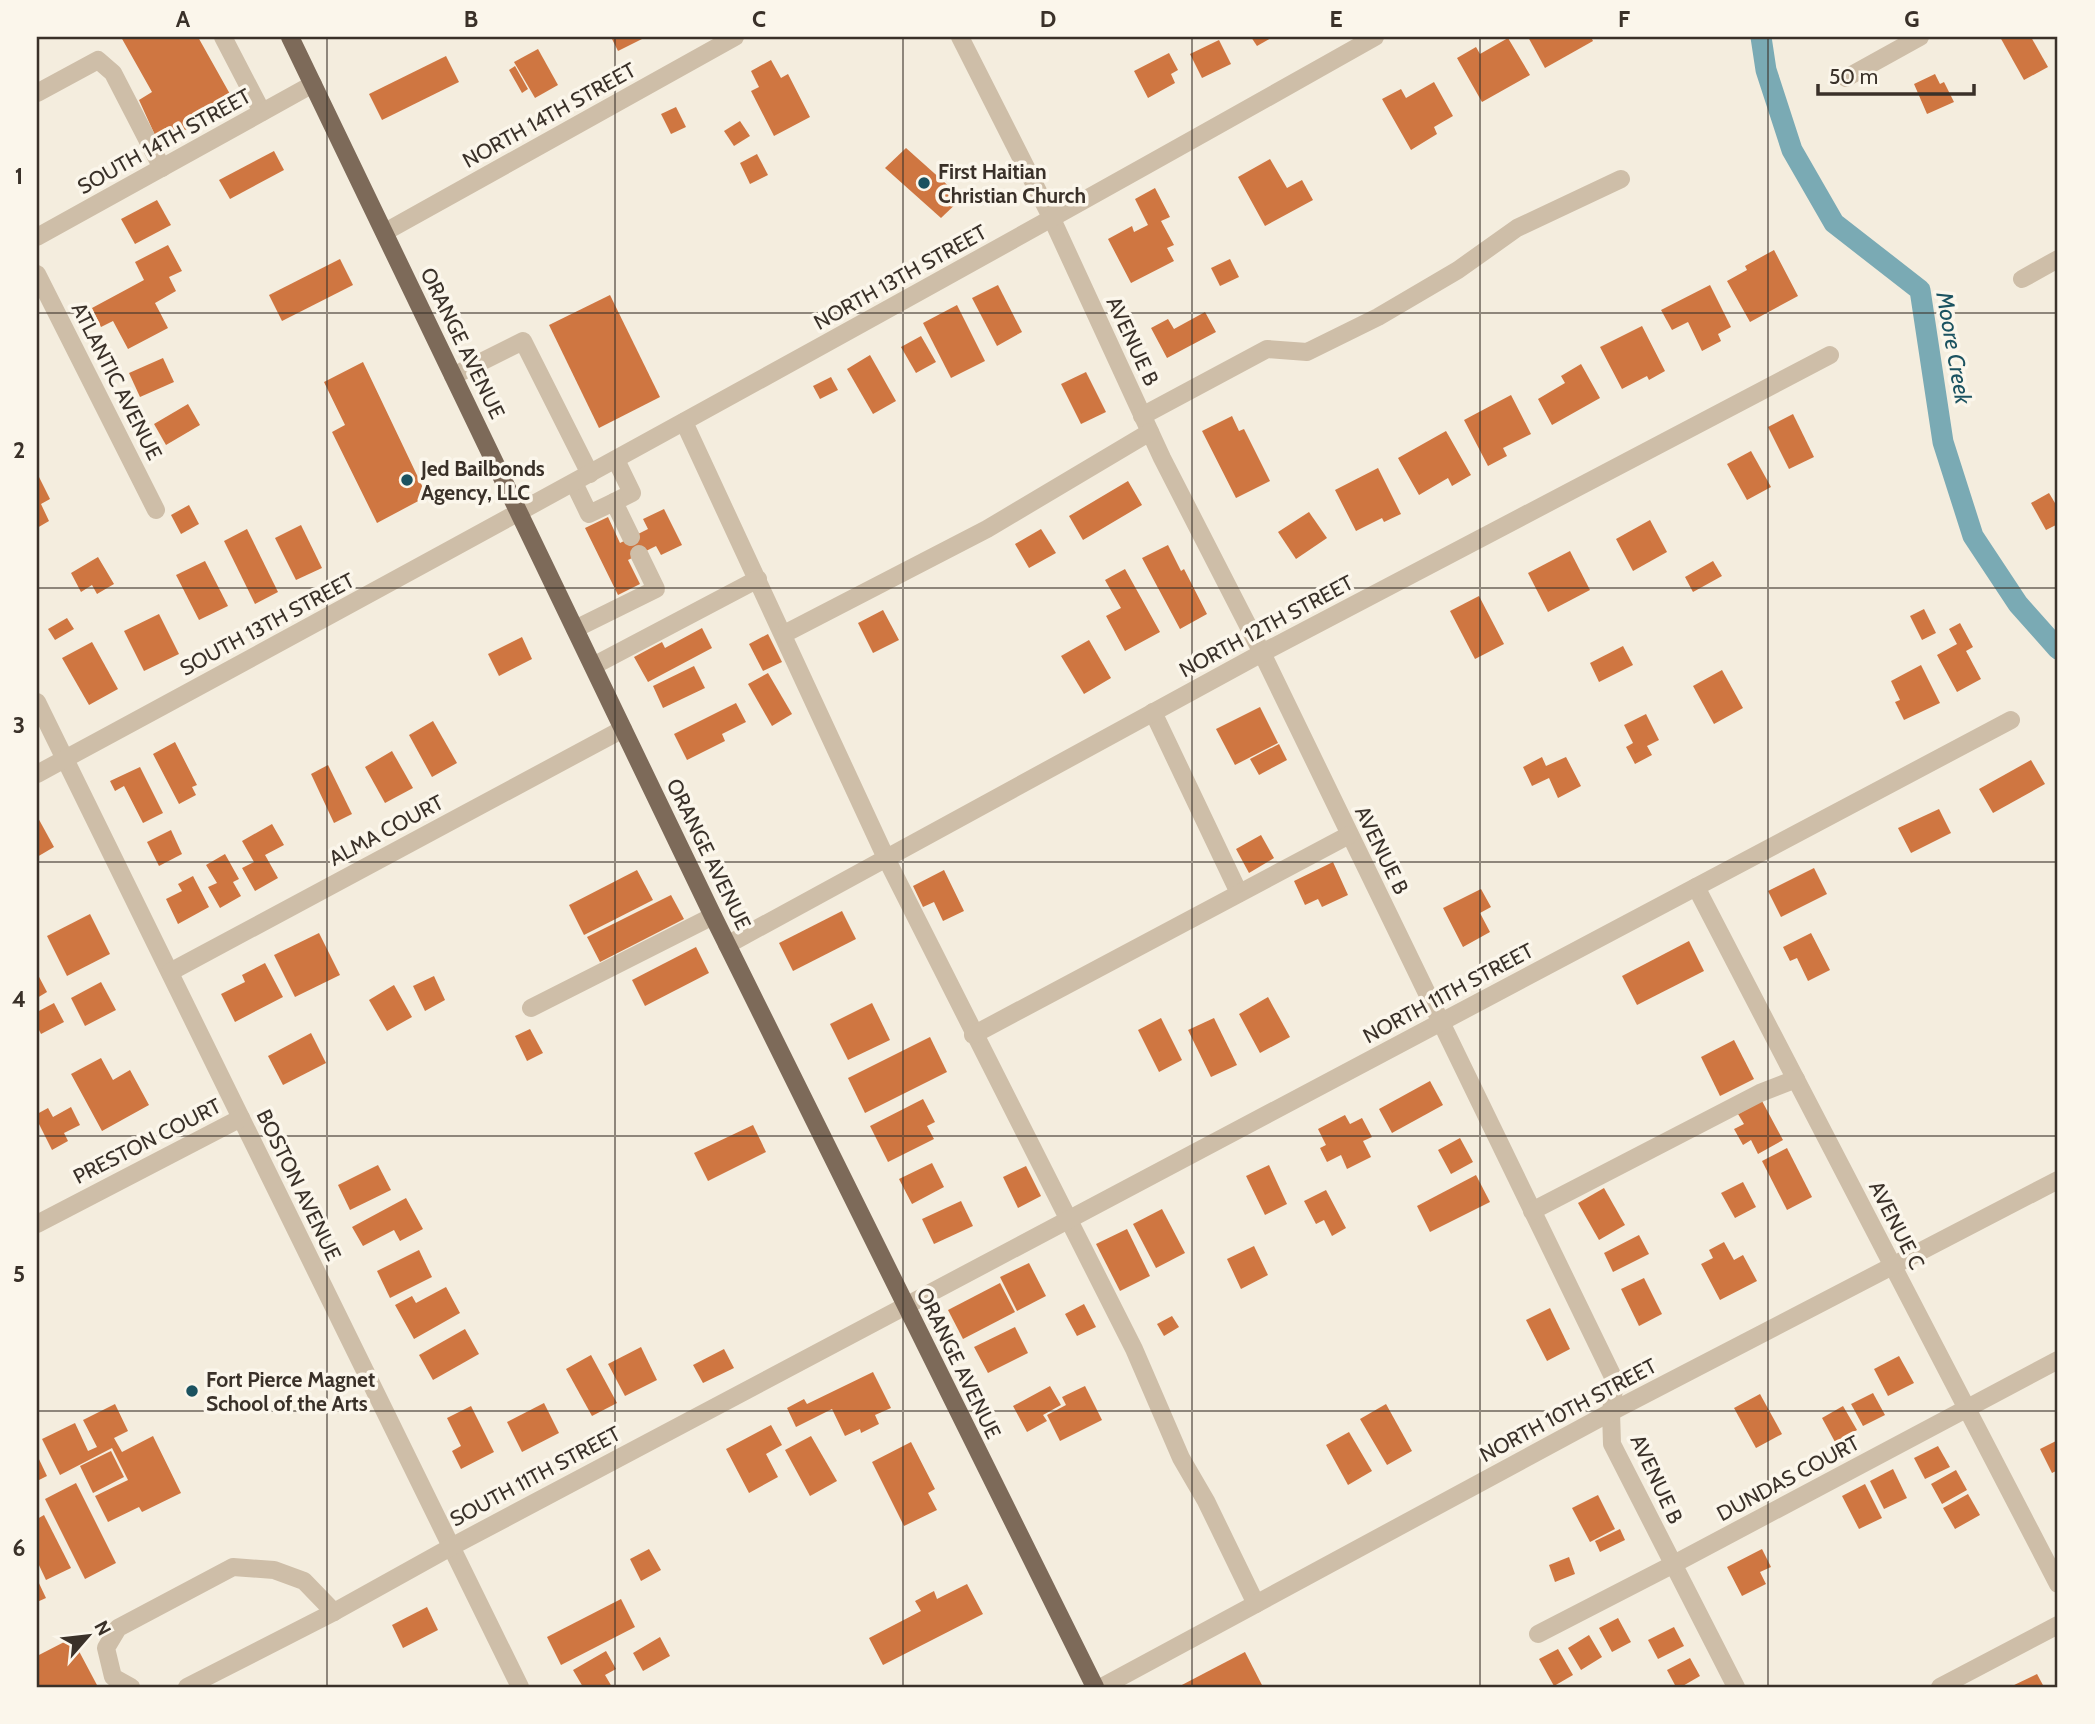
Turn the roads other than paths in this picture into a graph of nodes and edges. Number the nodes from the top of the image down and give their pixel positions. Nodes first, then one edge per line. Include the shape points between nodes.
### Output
1 (223, 37) edge
2 (290, 37) edge
3 (735, 37) edge
4 (960, 37) edge
5 (1375, 37) edge
6 (1920, 37) edge
7 (1846, 78) dead end
8 (313, 84) junction
9 (37, 93) edge
10 (262, 112) junction
11 (162, 168) junction
12 (1621, 179) dead end
13 (1052, 219) junction
14 (385, 232) junction
15 (37, 237) edge
16 (2058, 259) edge
17 (37, 274) edge
18 (2022, 279) dead end
19 (1830, 355) dead end
20 (453, 376) junction
21 (684, 422) junction
22 (1146, 424) junction
23 (616, 460) junction
24 (582, 478) junction
25 (614, 502) junction
26 (156, 510) dead end
27 (519, 513) junction
28 (631, 537) dead end
29 (639, 554) dead end
30 (758, 579) junction
31 (575, 629) junction
32 (784, 634) junction
33 (1262, 653) junction
34 (593, 666) junction
35 (37, 702) edge
36 (1153, 712) junction
37 (2011, 720) dead end
38 (623, 729) junction
39 (65, 759) junction
40 (37, 774) edge
41 (1349, 835) junction
42 (886, 858) junction
43 (1696, 887) junction
44 (1239, 893) junction
45 (713, 916) junction
46 (727, 945) junction
47 (170, 972) junction
48 (531, 1008) dead end
49 (1440, 1023) junction
50 (974, 1035) junction
51 (1796, 1079) junction
52 (240, 1118) junction
53 (2058, 1180) edge
54 (1532, 1210) junction
55 (1068, 1220) junction
56 (37, 1224) edge
57 (1893, 1266) junction
58 (906, 1307) junction
59 (2058, 1360) edge
60 (1967, 1408) junction
61 (1611, 1412) junction
62 (451, 1547) junction
63 (1672, 1565) junction
64 (2058, 1584) edge
65 (1256, 1604) junction
66 (334, 1612) junction
67 (2058, 1625) edge
68 (1538, 1634) dead end
69 (131, 1687) edge
70 (187, 1687) edge
71 (520, 1687) edge
72 (1095, 1687) edge
73 (1102, 1687) edge
74 (1736, 1687) edge
75 (1940, 1687) edge

1 - 10 street
2 - 8 main road, ORANGE AVENUE
3 - 14 street, NORTH 14TH STREET
4 - 13 street, AVENUE B
5 - 13 street, NORTH 13TH STREET
6 - 7 street
8 - 10 street, SOUTH 14TH STREET
8 - 14 main road, ORANGE AVENUE
9 - 11 street via 98,60 113,73
10 - 11 street, SOUTH 14TH STREET
11 - 15 street, SOUTH 14TH STREET
12 - 22 street via 1517,228 1458,271 1378,317 1307,352 1268,349
13 - 21 street, NORTH 13TH STREET
13 - 22 street, AVENUE B
14 - 20 main road, ORANGE AVENUE
16 - 18 street
17 - 26 street, ATLANTIC AVENUE
19 - 33 street, NORTH 12TH STREET
20 - 24 street via 523,341
20 - 27 main road, ORANGE AVENUE
21 - 23 street, NORTH 13TH STREET
21 - 30 street
22 - 32 street via 987,529
22 - 33 street, AVENUE B
23 - 24 street, NORTH 13TH STREET
23 - 25 street via 632,493
24 - 25 street via 589,514
24 - 27 street, NORTH 13TH STREET
25 - 28 street
27 - 31 main road, ORANGE AVENUE
27 - 39 street, SOUTH 13TH STREET
29 - 31 street via 656,589
30 - 32 street
30 - 34 street
31 - 34 main road, ORANGE AVENUE
32 - 42 street
33 - 36 street, NORTH 12TH STREET
33 - 41 street, AVENUE B
34 - 38 main road, ORANGE AVENUE
35 - 39 street, BOSTON AVENUE
36 - 42 street, NORTH 12TH STREET
36 - 44 street
37 - 43 street, NORTH 11TH STREET
38 - 45 main road, ORANGE AVENUE
38 - 47 street, ALMA COURT
39 - 40 street, SOUTH 13TH STREET
39 - 47 street, BOSTON AVENUE
41 - 44 street
41 - 49 street, AVENUE B
42 - 46 street, NORTH 12TH STREET
42 - 50 street
43 - 49 street, NORTH 11TH STREET
43 - 51 street, AVENUE C
44 - 50 street
45 - 46 main road, ORANGE AVENUE
45 - 48 street
46 - 58 main road, ORANGE AVENUE
47 - 52 street, BOSTON AVENUE
49 - 54 street, AVENUE B
49 - 55 street, NORTH 11TH STREET
50 - 55 street
51 - 54 street
51 - 57 street, AVENUE C
52 - 56 street, PRESTON COURT
52 - 62 street, BOSTON AVENUE
53 - 57 street, NORTH 10TH STREET
54 - 61 street, AVENUE B via 1615,1381
55 - 58 street, NORTH 11TH STREET
55 - 65 street
57 - 60 street, AVENUE C
57 - 61 street, NORTH 10TH STREET
58 - 62 street, SOUTH 11TH STREET
58 - 72 main road, ORANGE AVENUE
59 - 60 street, DUNDAS COURT
60 - 63 street, DUNDAS COURT
60 - 64 street, AVENUE C
61 - 63 street, AVENUE B via 1612,1444
61 - 65 street, NORTH 10TH STREET
62 - 66 street, SOUTH 11TH STREET
62 - 71 street, BOSTON AVENUE
63 - 68 street, DUNDAS COURT
63 - 74 street, AVENUE B
65 - 73 street, NORTH 10TH STREET
66 - 69 street via 304,1581 274,1570 233,1567 118,1628 106,1648 113,1677
66 - 70 street, SOUTH 11TH STREET
67 - 75 street

